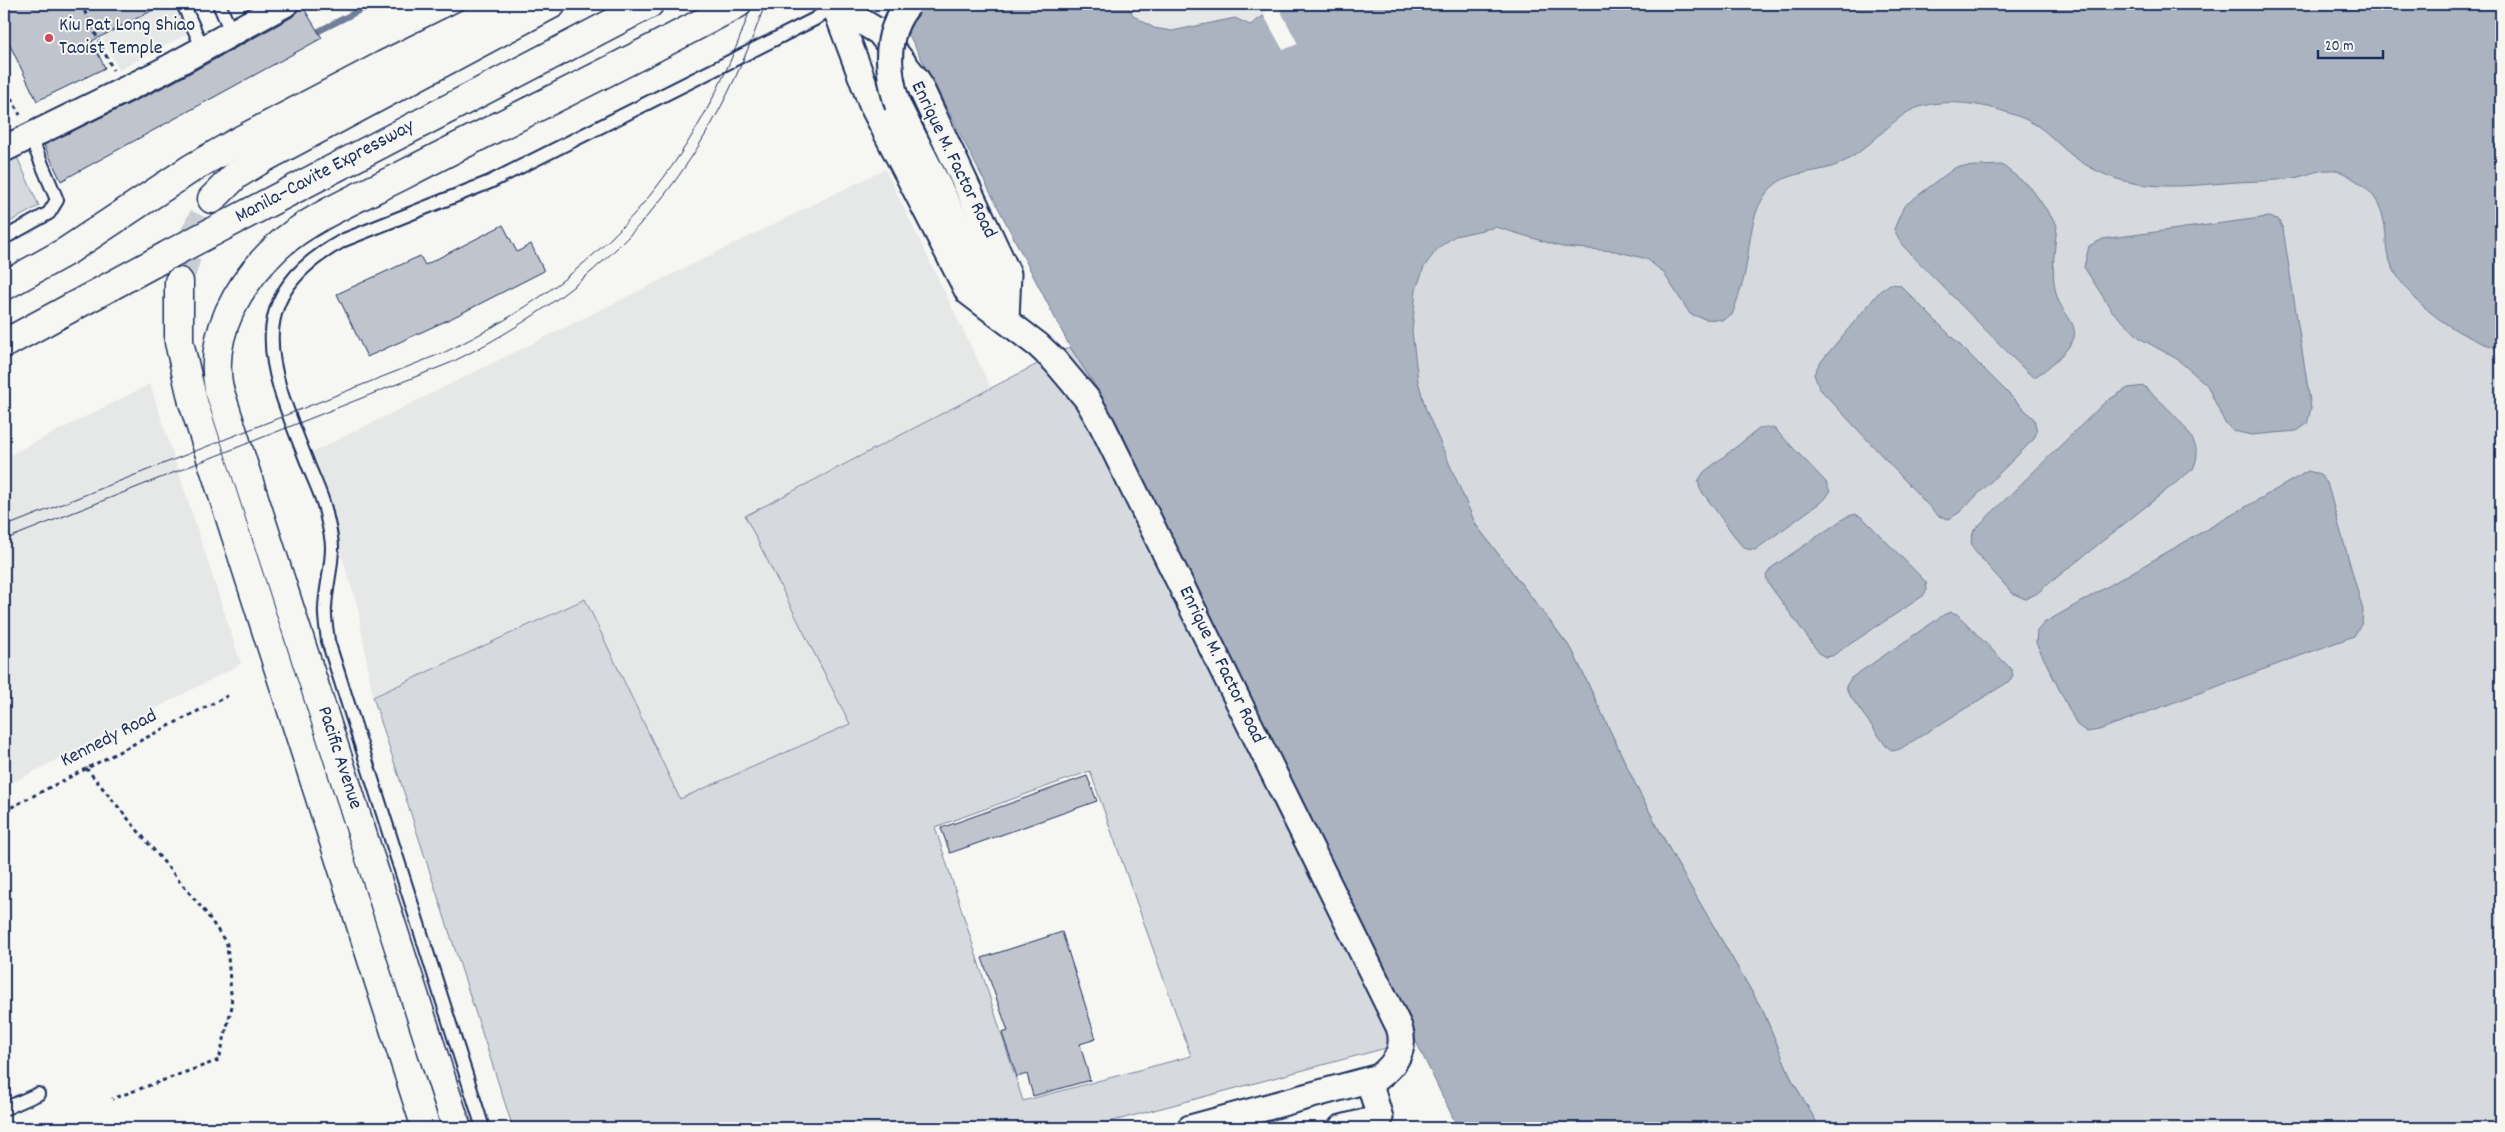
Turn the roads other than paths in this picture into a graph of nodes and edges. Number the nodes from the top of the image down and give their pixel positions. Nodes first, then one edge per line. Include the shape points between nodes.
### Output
1 (183, 4) edge
2 (285, 4) edge
3 (507, 4) edge
4 (552, 4) edge
5 (649, 4) edge
6 (737, 4) edge
7 (834, 4) edge
8 (909, 4) edge
9 (223, 5) edge
10 (232, 34) junction
11 (203, 49) junction
12 (30, 136) junction
13 (4, 149) edge
14 (212, 200) tunnel mouth
15 (4, 238) edge
16 (179, 282) tunnel mouth
17 (4, 286) edge
18 (1006, 319) junction
19 (4, 344) edge
20 (1369, 1081) junction
21 (38, 1094) dead end
22 (4, 1109) edge
23 (426, 1128) edge
24 (457, 1128) edge
25 (483, 1128) edge
26 (1190, 1128) edge
27 (1341, 1128) edge

1 - 11 lane
2 - 10 street
3 - 17 main road via 233,145 192,168 68,251
4 - 14 main road via 262,158 236,175
5 - 19 main road, Manila–Cavite Expressway, bridge via 214,230
6 - 24 main road, Pacific Avenue via 293,234 254,271 232,305 217,357 219,389
7 - 18 street, Enrique M. Factor Road via 872,105 968,292
7 - 18 street, Enrique M. Factor Road via 879,32 916,80 1008,274
7 - 25 lane via 815,19 490,182 344,240 305,265 288,283 275,311 271,338 273,363 281,394 326,511 332,547 325,609 328,641
8 - 18 street, bridge via 897,21 889,52 888,70 898,106
9 - 10 lane
10 - 11 street
11 - 12 street
12 - 13 street
12 - 15 lane via 57,200 48,213
16 - 23 main road, Pacific Avenue via 178,342 193,402
18 - 20 street, Enrique M. Factor Road via 1071,378 1102,424 1402,1035 1393,1063 1379,1077
20 - 26 street
20 - 27 street via 1380,1118
21 - 22 lane

